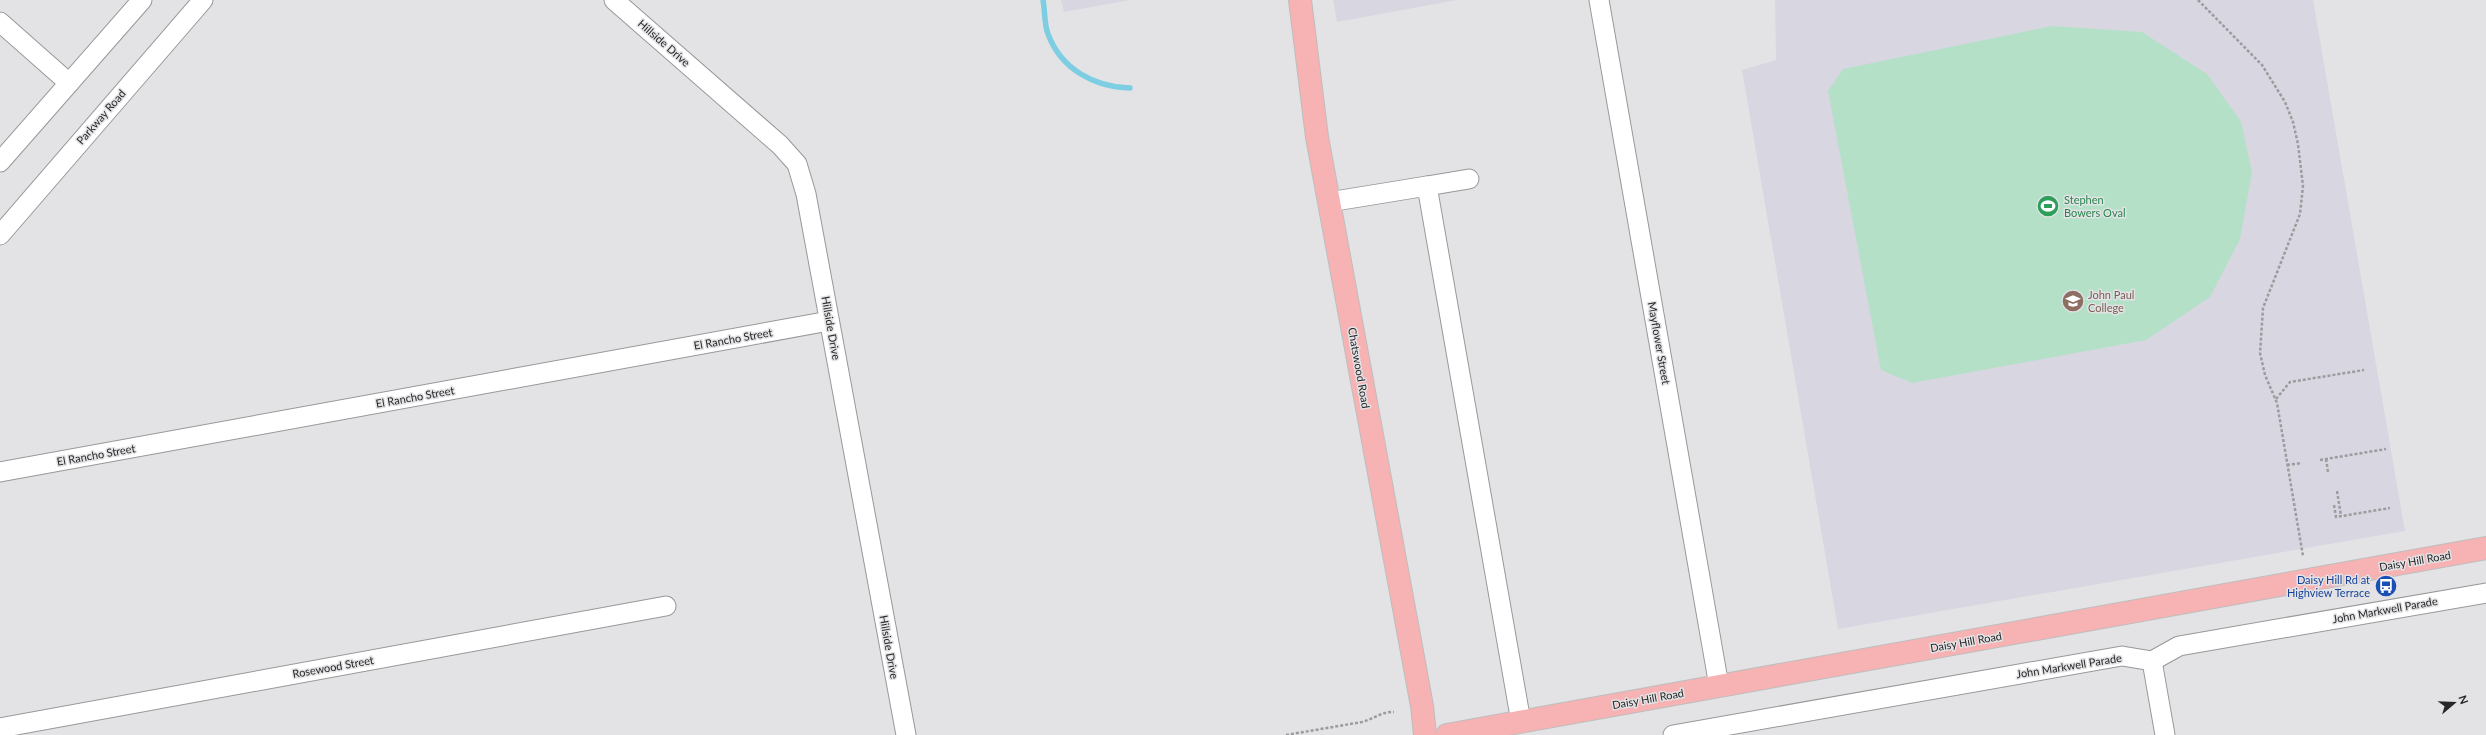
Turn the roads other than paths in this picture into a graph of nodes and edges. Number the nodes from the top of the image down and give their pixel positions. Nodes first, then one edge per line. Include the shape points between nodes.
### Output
1 (142, 0) edge
2 (203, 0) edge
3 (614, 0) edge
4 (1300, 0) edge
5 (1599, 0) edge
6 (0, 22) edge
7 (69, 83) junction
8 (0, 162) edge
9 (1469, 178) dead end
10 (1427, 186) junction
11 (1329, 202) junction
12 (0, 235) edge
13 (829, 321) junction
14 (0, 472) edge
15 (2486, 548) edge
16 (2486, 593) edge
17 (666, 606) dead end
18 (2152, 660) junction
19 (1719, 686) junction
20 (1521, 722) junction
21 (0, 728) edge
22 (906, 735) edge
23 (1425, 735) edge
24 (1447, 735) edge
25 (1673, 735) edge
26 (2165, 735) edge

1 - 7 street
2 - 12 street, Parkway Road
3 - 13 street, Hillside Drive via 780,145 797,164 806,194
4 - 11 main road, Chatswood Road via 1317,137
5 - 19 street, Mayflower Street
6 - 7 street
7 - 8 street
9 - 10 street
10 - 11 street
10 - 20 street
11 - 23 main road, Chatswood Road via 1422,706
13 - 14 street, El Rancho Street
13 - 22 street, Hillside Drive
15 - 19 main road, Daisy Hill Road
16 - 18 street, John Markwell Parade via 2179,646
17 - 21 street, Rosewood Street
18 - 25 street, John Markwell Parade via 2122,656
18 - 26 street
19 - 20 main road, Daisy Hill Road
20 - 24 main road, Daisy Hill Road

